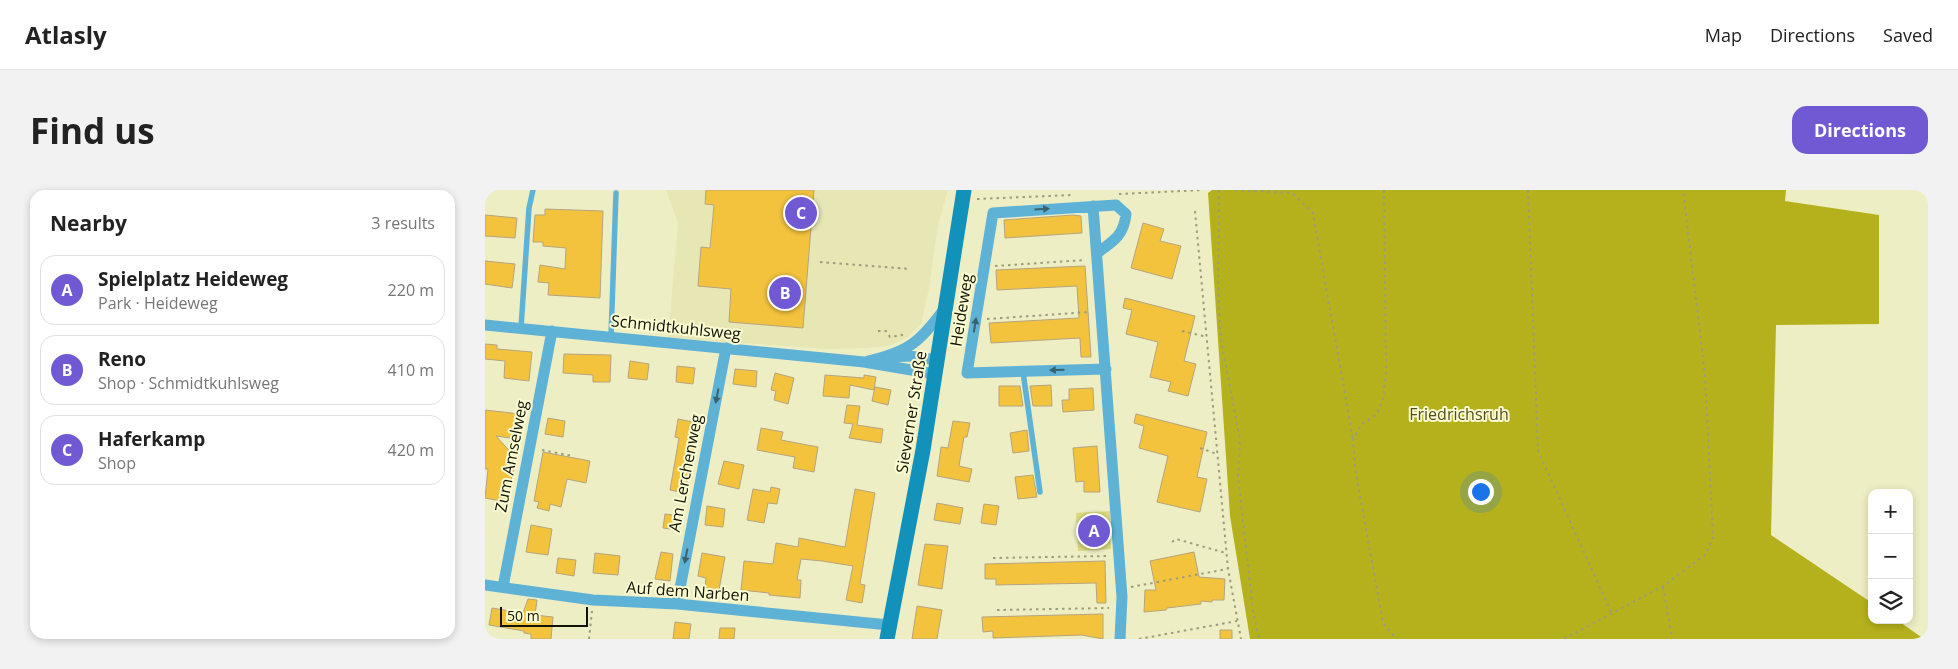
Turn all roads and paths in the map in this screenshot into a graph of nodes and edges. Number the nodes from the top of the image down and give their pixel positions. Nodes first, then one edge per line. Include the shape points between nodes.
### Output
1 (533, 190) edge
2 (963, 190) edge
3 (1219, 190) edge
4 (1235, 190) edge
5 (1384, 190) edge
6 (1528, 190) edge
7 (1683, 190) edge
8 (616, 193) dead end
9 (1093, 206) junction
10 (1195, 211) dead end
11 (1097, 256) junction
12 (820, 262) dead end
13 (984, 266) junction
14 (910, 268) dead end
15 (945, 308) junction
16 (1101, 312) junction
17 (976, 319) junction
18 (485, 324) edge
19 (521, 328) junction
20 (552, 331) junction
21 (878, 331) dead end
22 (1182, 331) dead end
23 (611, 337) junction
24 (1207, 337) junction
25 (918, 340) junction
26 (726, 348) junction
27 (883, 358) junction
28 (864, 362) junction
29 (936, 367) junction
30 (1106, 369) junction
31 (1023, 372) junction
32 (1353, 440) junction
33 (529, 447) junction
34 (1200, 448) dead end
35 (1217, 454) junction
36 (573, 456) dead end
37 (1040, 492) dead end
38 (1172, 542) dead end
39 (1226, 553) junction
40 (1119, 556) junction
41 (993, 558) dead end
42 (1228, 569) junction
43 (485, 585) edge
44 (1663, 586) junction
45 (503, 587) junction
46 (1122, 589) junction
47 (593, 600) junction
48 (677, 604) junction
49 (1122, 608) junction
50 (997, 610) dead end
51 (1612, 614) junction
52 (1237, 621) junction
53 (888, 632) edge
54 (589, 639) edge
55 (1120, 639) edge
56 (1139, 639) edge
57 (1241, 639) edge
58 (1259, 639) edge
59 (1396, 639) edge
60 (1564, 639) edge
61 (1672, 639) edge

1 - 19 lane
2 - 15 main road, Sieverner Straße
3 - 58 path via 1220,334 1240,440 1238,476
4 - 32 path via 1292,193 1313,213
5 - 32 path via 1386,371 1383,399 1377,414 1361,425
6 - 51 path via 1538,451
7 - 44 path via 1705,375 1713,538 1705,555
8 - 23 lane
9 - 11 street
9 - 11 street, Heideweg via 1116,205 1126,214 1125,228
13 -> 9 street, Heideweg via 993,212
10 - 24 path
11 - 13 path
11 - 16 street
12 - 14 path
13 - 17 street, Heideweg
15 - 25 street, Schmidtkuhlsweg via 925,336
15 - 29 main road, Sieverner Straße
16 - 17 path
16 - 30 street
31 -> 17 street, Heideweg via 967,373
18 - 19 street, Schmidtkuhlsweg
19 - 20 street, Schmidtkuhlsweg
20 - 23 street, Schmidtkuhlsweg
20 - 33 street, Zum Amselweg
21 - 25 path via 886,331 889,337 909,334
22 - 24 path
23 - 26 street, Schmidtkuhlsweg
24 - 35 path
25 - 27 street, Schmidtkuhlsweg
26 - 28 street, Schmidtkuhlsweg
26 -> 48 street, Am Lerchenweg
27 - 28 street, Schmidtkuhlsweg
27 - 29 street, Schmidtkuhlsweg via 909,356
28 - 29 street, Schmidtkuhlsweg
29 - 53 main road, Sieverner Straße
30 -> 31 street, Heideweg
30 - 40 street
31 - 37 lane
32 - 59 path via 1355,468 1383,623
33 - 36 path
33 - 45 street, Zum Amselweg
34 - 35 path
35 - 39 path
38 - 39 path via 1176,538
39 - 42 path
40 - 41 path
40 - 46 street
42 - 46 path
42 - 52 path
43 - 45 street, Auf dem Narben
44 - 51 path
44 - 61 path
45 - 47 street, Auf dem Narben
46 - 49 street
47 - 48 street, Auf dem Narben
47 - 54 path
48 - 53 street, Auf dem Narben
49 - 50 path
49 - 55 street
51 - 60 path
52 - 56 path
52 - 57 path

